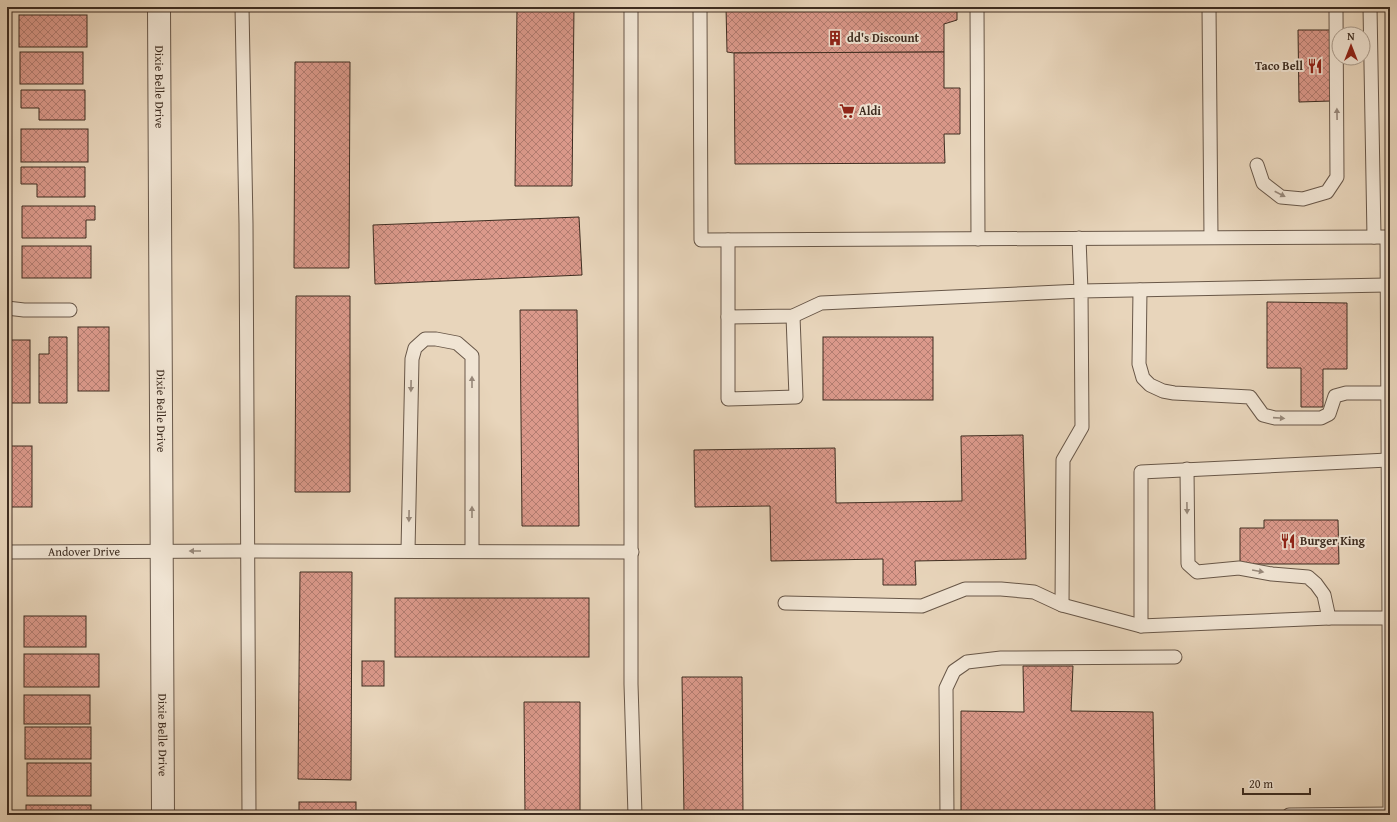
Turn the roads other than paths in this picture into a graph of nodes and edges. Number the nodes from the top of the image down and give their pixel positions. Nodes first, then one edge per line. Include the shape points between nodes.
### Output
1 (159, 7) edge
2 (242, 7) edge
3 (631, 7) edge
4 (700, 7) edge
5 (977, 7) edge
6 (1209, 7) edge
7 (1370, 7) edge
8 (1336, 10) dead end
9 (1257, 165) dead end
10 (1211, 237) junction
11 (1384, 237) edge
12 (1079, 238) junction
13 (978, 239) junction
14 (728, 240) junction
15 (1387, 285) junction
16 (1140, 290) junction
17 (1080, 291) junction
18 (7, 308) edge
19 (70, 310) dead end
20 (793, 316) junction
21 (728, 317) junction
22 (1389, 392) edge
23 (1388, 460) junction
24 (1187, 469) junction
25 (161, 551) junction
26 (248, 551) junction
27 (408, 551) junction
28 (472, 551) junction
29 (7, 552) edge
30 (632, 552) junction
31 (785, 604) dead end
32 (1062, 605) junction
33 (1329, 618) junction
34 (1389, 618) edge
35 (1141, 626) junction
36 (1174, 657) dead end
37 (163, 815) edge
38 (249, 815) edge
39 (635, 815) edge
40 (947, 815) edge
41 (1288, 815) edge
42 (1390, 815) edge

1 - 25 street, Dixie Belle Drive
2 - 26 lane
3 - 30 lane
4 - 14 lane via 701,240
5 - 13 lane
6 - 10 lane
7 - 11 lane
9 -> 8 lane via 1263,183 1281,197 1303,199 1327,192 1337,177
10 - 11 lane
10 - 12 lane
11 - 15 lane
12 - 13 lane
12 - 17 lane
13 - 14 lane
14 - 21 lane
15 - 16 lane
15 - 22 lane
16 - 17 lane
16 -> 22 lane via 1139,364 1143,378 1150,385 1163,391 1250,397 1263,415 1275,418 1321,418 1329,414 1335,396 1346,393
17 - 20 lane via 821,304
17 - 32 lane via 1082,427 1063,460
18 - 19 lane
20 - 21 lane
20 - 21 lane via 796,397 728,399
22 - 23 lane
23 - 24 lane
23 - 34 lane
24 -> 33 lane via 1188,564 1197,572 1240,568 1308,577 1324,595
24 - 35 lane via 1141,472
26 -> 25 lane, Andover Drive
25 - 29 lane, Andover Drive
25 - 37 street, Dixie Belle Drive
26 - 27 lane, Andover Drive
26 - 38 lane
27 - 28 lane, Andover Drive
28 -> 27 lane via 472,356 457,343 436,339 425,339 415,348 412,358
28 - 30 lane, Andover Drive
30 - 39 lane
31 - 32 lane via 922,606 965,589 1001,589 1034,592
32 - 35 lane
33 - 34 lane
33 - 35 lane
34 - 42 lane
36 - 40 lane via 1001,658 967,662 954,672 946,688
41 - 42 lane

